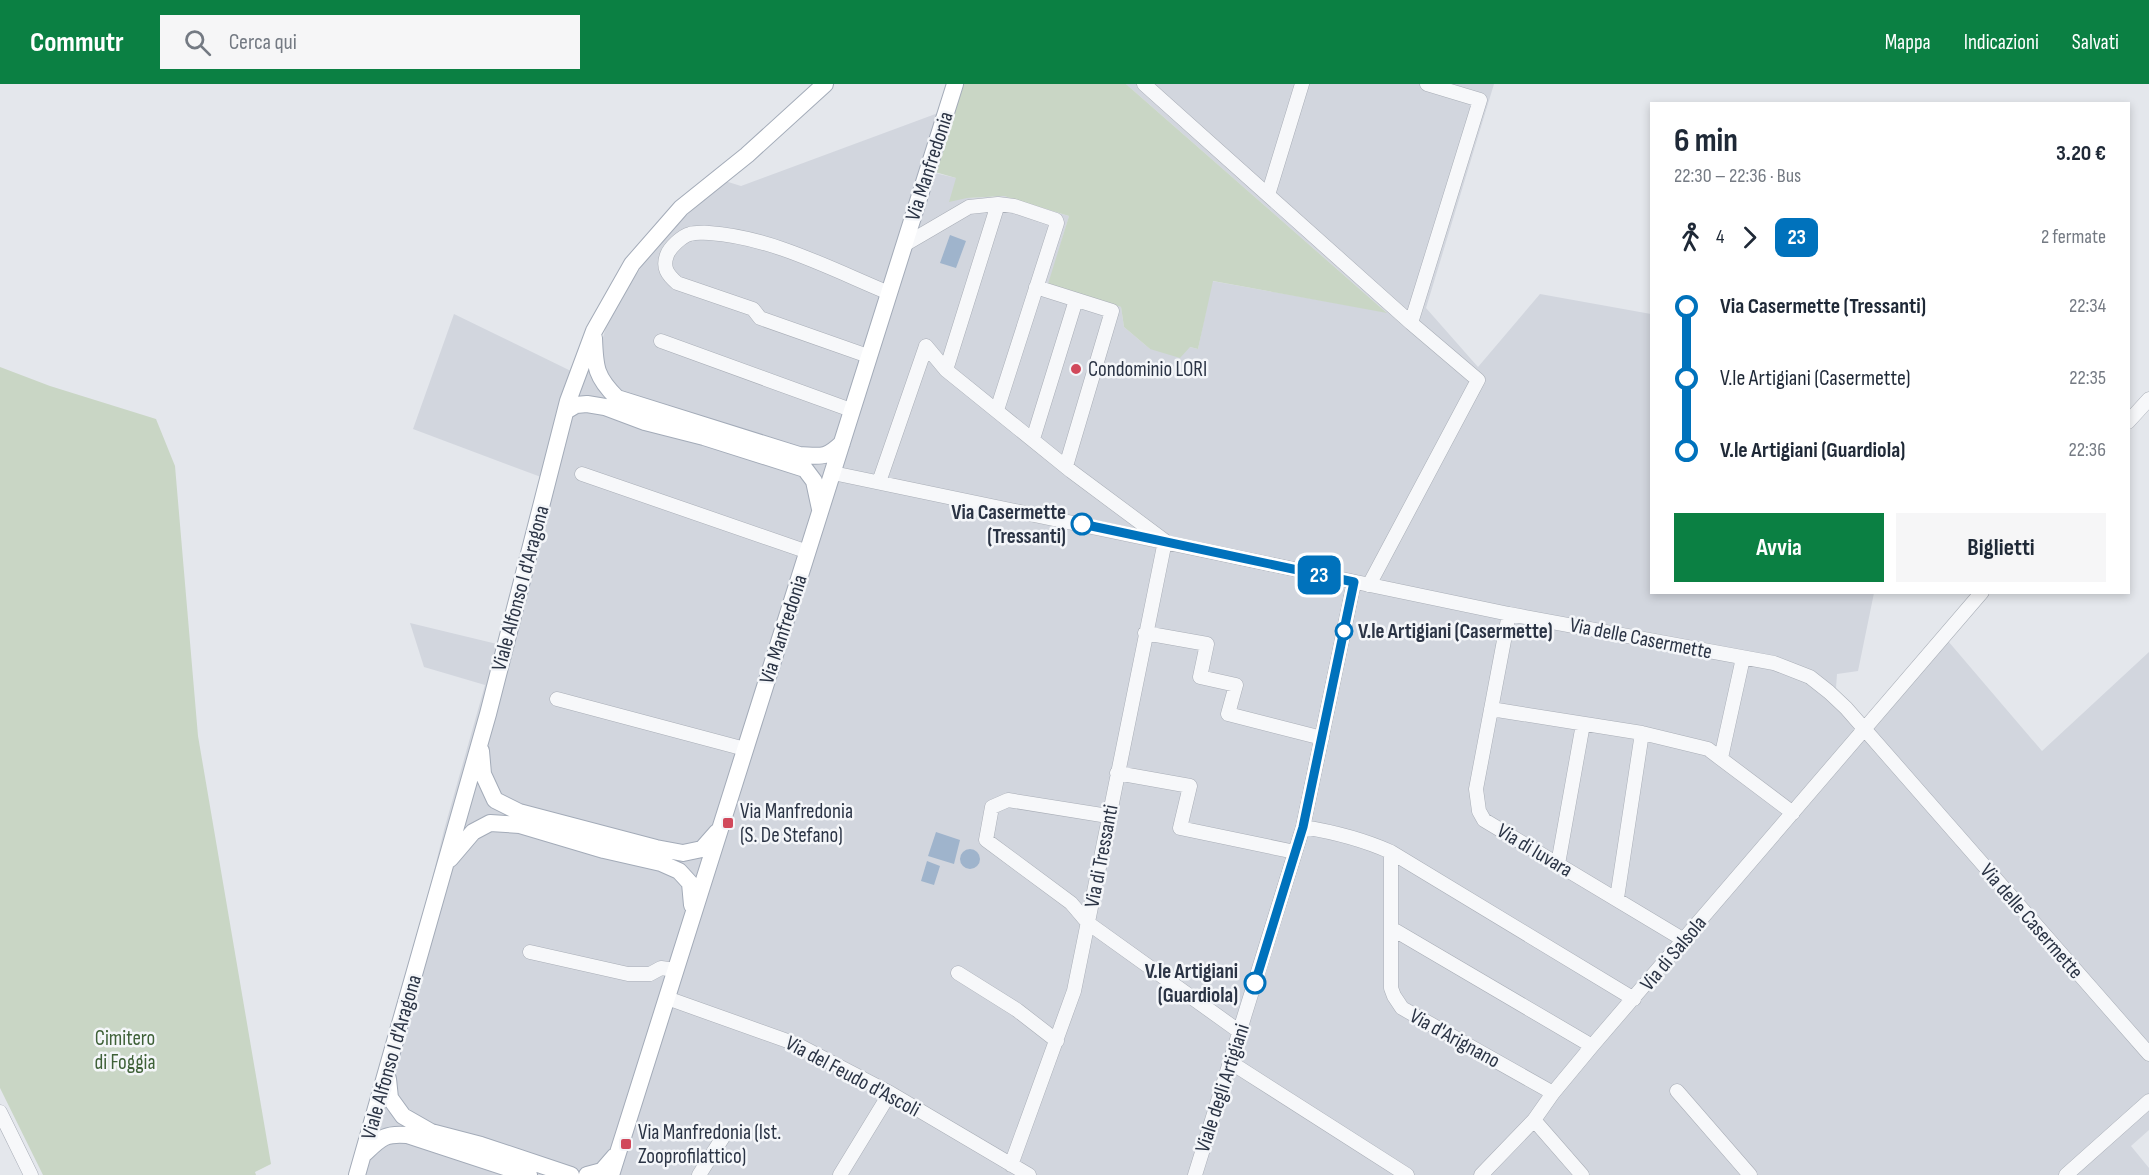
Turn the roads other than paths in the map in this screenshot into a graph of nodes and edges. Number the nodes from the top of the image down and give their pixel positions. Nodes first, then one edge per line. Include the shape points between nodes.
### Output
1 (825, 84) edge
2 (955, 84) edge
3 (1144, 84) edge
4 (1302, 84) edge
5 (1427, 84) edge
6 (1268, 195) junction
7 (998, 204) junction
8 (904, 245) junction
9 (1036, 287) junction
10 (889, 292) junction
11 (1076, 300) junction
12 (1411, 323) junction
13 (594, 331) junction
14 (662, 341) dead end
15 (868, 356) junction
16 (946, 370) junction
17 (2149, 399) edge
18 (851, 410) junction
19 (997, 410) junction
20 (566, 411) junction
21 (2130, 420) edge
22 (1033, 440) junction
23 (842, 443) junction
24 (1066, 466) junction
25 (833, 473) junction
26 (582, 474) dead end
27 (879, 482) junction
28 (820, 510) junction
29 (1165, 541) junction
30 (808, 552) junction
31 (1354, 582) junction
32 (1369, 585) junction
33 (1980, 594) edge
34 (1509, 614) junction
35 (1145, 633) junction
36 (1743, 658) junction
37 (557, 699) dead end
38 (1491, 709) junction
39 (1583, 724) junction
40 (1864, 729) junction
41 (1642, 733) junction
42 (1322, 738) junction
43 (480, 741) junction
44 (745, 749) junction
45 (1721, 758) junction
46 (1117, 773) junction
47 (1793, 813) junction
48 (1108, 816) junction
49 (1303, 827) junction
50 (720, 828) junction
51 (1295, 852) junction
52 (1391, 852) junction
53 (1558, 864) junction
54 (445, 866) junction
55 (1617, 898) junction
56 (690, 921) junction
57 (1088, 923) junction
58 (1391, 928) junction
59 (1684, 940) junction
60 (530, 952) dead end
61 (676, 970) junction
62 (958, 973) dead end
63 (667, 998) junction
64 (1634, 999) junction
65 (1240, 1032) junction
66 (1057, 1041) junction
67 (1592, 1046) junction
68 (2149, 1054) edge
69 (1230, 1062) junction
70 (387, 1073) junction
71 (1677, 1091) dead end
72 (890, 1093) junction
73 (1553, 1093) junction
74 (2149, 1101) edge
75 (0, 1113) edge
76 (1533, 1120) junction
77 (725, 1134) dead end
78 (618, 1153) junction
79 (363, 1155) junction
80 (1011, 1165) junction
81 (1742, 1172) edge
82 (31, 1175) edge
83 (357, 1175) edge
84 (529, 1175) edge
85 (571, 1175) edge
86 (587, 1175) edge
87 (611, 1175) edge
88 (699, 1175) edge
89 (840, 1175) edge
90 (1029, 1175) edge
91 (1195, 1175) edge
92 (1407, 1175) edge
93 (1481, 1175) edge
94 (1582, 1175) edge
95 (2066, 1175) edge

1 - 13 main road, Viale Alfonso I d'Aragona via 681,208 632,264
2 - 8 main road, Via Manfredonia
3 - 6 street
4 - 6 street
5 - 12 street via 1480,100
6 - 12 street
7 - 8 street via 969,207
7 - 9 street via 1056,220
7 - 16 street
8 - 10 main road, Via Manfredonia
9 - 11 street
9 - 19 street
10 - 15 main road, Via Manfredonia
10 - 15 street via 789,252 723,234 694,232 668,253 665,264 677,284 753,309 760,318
11 - 22 street
11 - 24 street via 1112,311
12 - 32 street via 1478,380
13 - 20 main road, Viale Alfonso I d'Aragona
13 - 23 main road via 594,360 601,381 617,398 799,455 830,454
14 - 18 street
15 - 18 main road, Via Manfredonia
16 - 19 street
16 - 27 street via 926,346
17 - 21 street
18 - 23 main road, Via Manfredonia
19 - 22 street
20 - 28 main road via 576,405 605,407 805,470 814,481
20 - 43 main road, Viale Alfonso I d'Aragona
22 - 24 street
23 - 25 main road, Via Manfredonia
24 - 29 street
25 - 27 street, Via delle Casermette
25 - 28 main road, Via Manfredonia
26 - 30 street
27 - 29 street, Via delle Casermette
28 - 30 main road, Via Manfredonia
29 - 31 street, Via delle Casermette
29 - 35 street, Via di Tressanti
30 - 44 main road, Via Manfredonia
31 - 32 street, Via delle Casermette
31 - 42 street, Viale degli Artigiani
32 - 34 street, Via delle Casermette
33 - 40 street, Via di Salsola
34 - 36 street, Via delle Casermette
34 - 38 street, Via di Iuvara
35 - 42 street via 1207,645 1200,677 1236,685 1228,714
35 - 46 street, Via di Tressanti
36 - 40 street, Via delle Casermette via 1774,663 1810,677
36 - 45 street
37 - 44 street
38 - 39 street
38 - 53 street, Via di Iuvara via 1476,789 1479,811 1484,820
39 - 41 street
39 - 53 street
40 - 47 street, Via di Salsola
40 - 68 street, Via delle Casermette
41 - 45 street via 1708,749
41 - 55 street
42 - 49 street, Viale degli Artigiani
43 - 50 main road via 483,774 495,800 519,812 683,853 702,849
43 - 54 main road, Viale Alfonso I d'Aragona
44 - 50 main road, Via Manfredonia
45 - 47 street
46 - 48 street, Via di Tressanti
46 - 51 street via 1190,786 1180,828
47 - 59 street, Via di Salsola
48 - 57 street, Via di Tressanti
48 - 57 street via 1008,800 992,807 986,840 1071,903
49 - 51 street, Viale degli Artigiani
49 - 52 street via 1364,840
50 - 56 main road, Via Manfredonia
51 - 65 street, Viale degli Artigiani
52 - 58 street, Via d'Arignano
52 - 64 street
53 - 55 street, Via di Iuvara
54 - 56 main road via 473,832 490,823 520,825 679,871 690,883
54 - 70 main road, Viale Alfonso I d'Aragona
55 - 59 street, Via di Iuvara
56 - 61 main road, Via Manfredonia
57 - 65 street
57 - 66 street, Via di Tressanti via 1074,991
58 - 67 street
58 - 73 street, Via d'Arignano via 1391,988 1402,1008
59 - 64 street, Via di Salsola
60 - 61 street via 628,974 650,974 661,968
61 - 63 main road, Via Manfredonia
62 - 66 street
63 - 72 street, Via del Feudo d'Ascoli via 796,1044
63 - 78 main road, Via Manfredonia
64 - 67 street, Via di Salsola
65 - 69 street, Viale degli Artigiani
66 - 80 street, Via di Tressanti
67 - 73 street, Via di Salsola
69 - 91 street, Viale degli Artigiani
69 - 92 street
70 - 79 main road, Viale Alfonso I d'Aragona
70 - 85 main road via 390,1098 403,1116 431,1132
71 - 81 street
72 - 80 street, Via del Feudo d'Ascoli
72 - 89 street
73 - 76 street, Via di Salsola
74 - 95 street
75 - 82 street
76 - 93 street, Via di Salsola
76 - 94 street
77 - 88 street
78 - 86 main road via 602,1171
78 - 87 main road, Via Manfredonia
79 - 83 main road, Viale Alfonso I d'Aragona
79 - 84 main road via 390,1134 407,1135
80 - 90 street, Via del Feudo d'Ascoli

